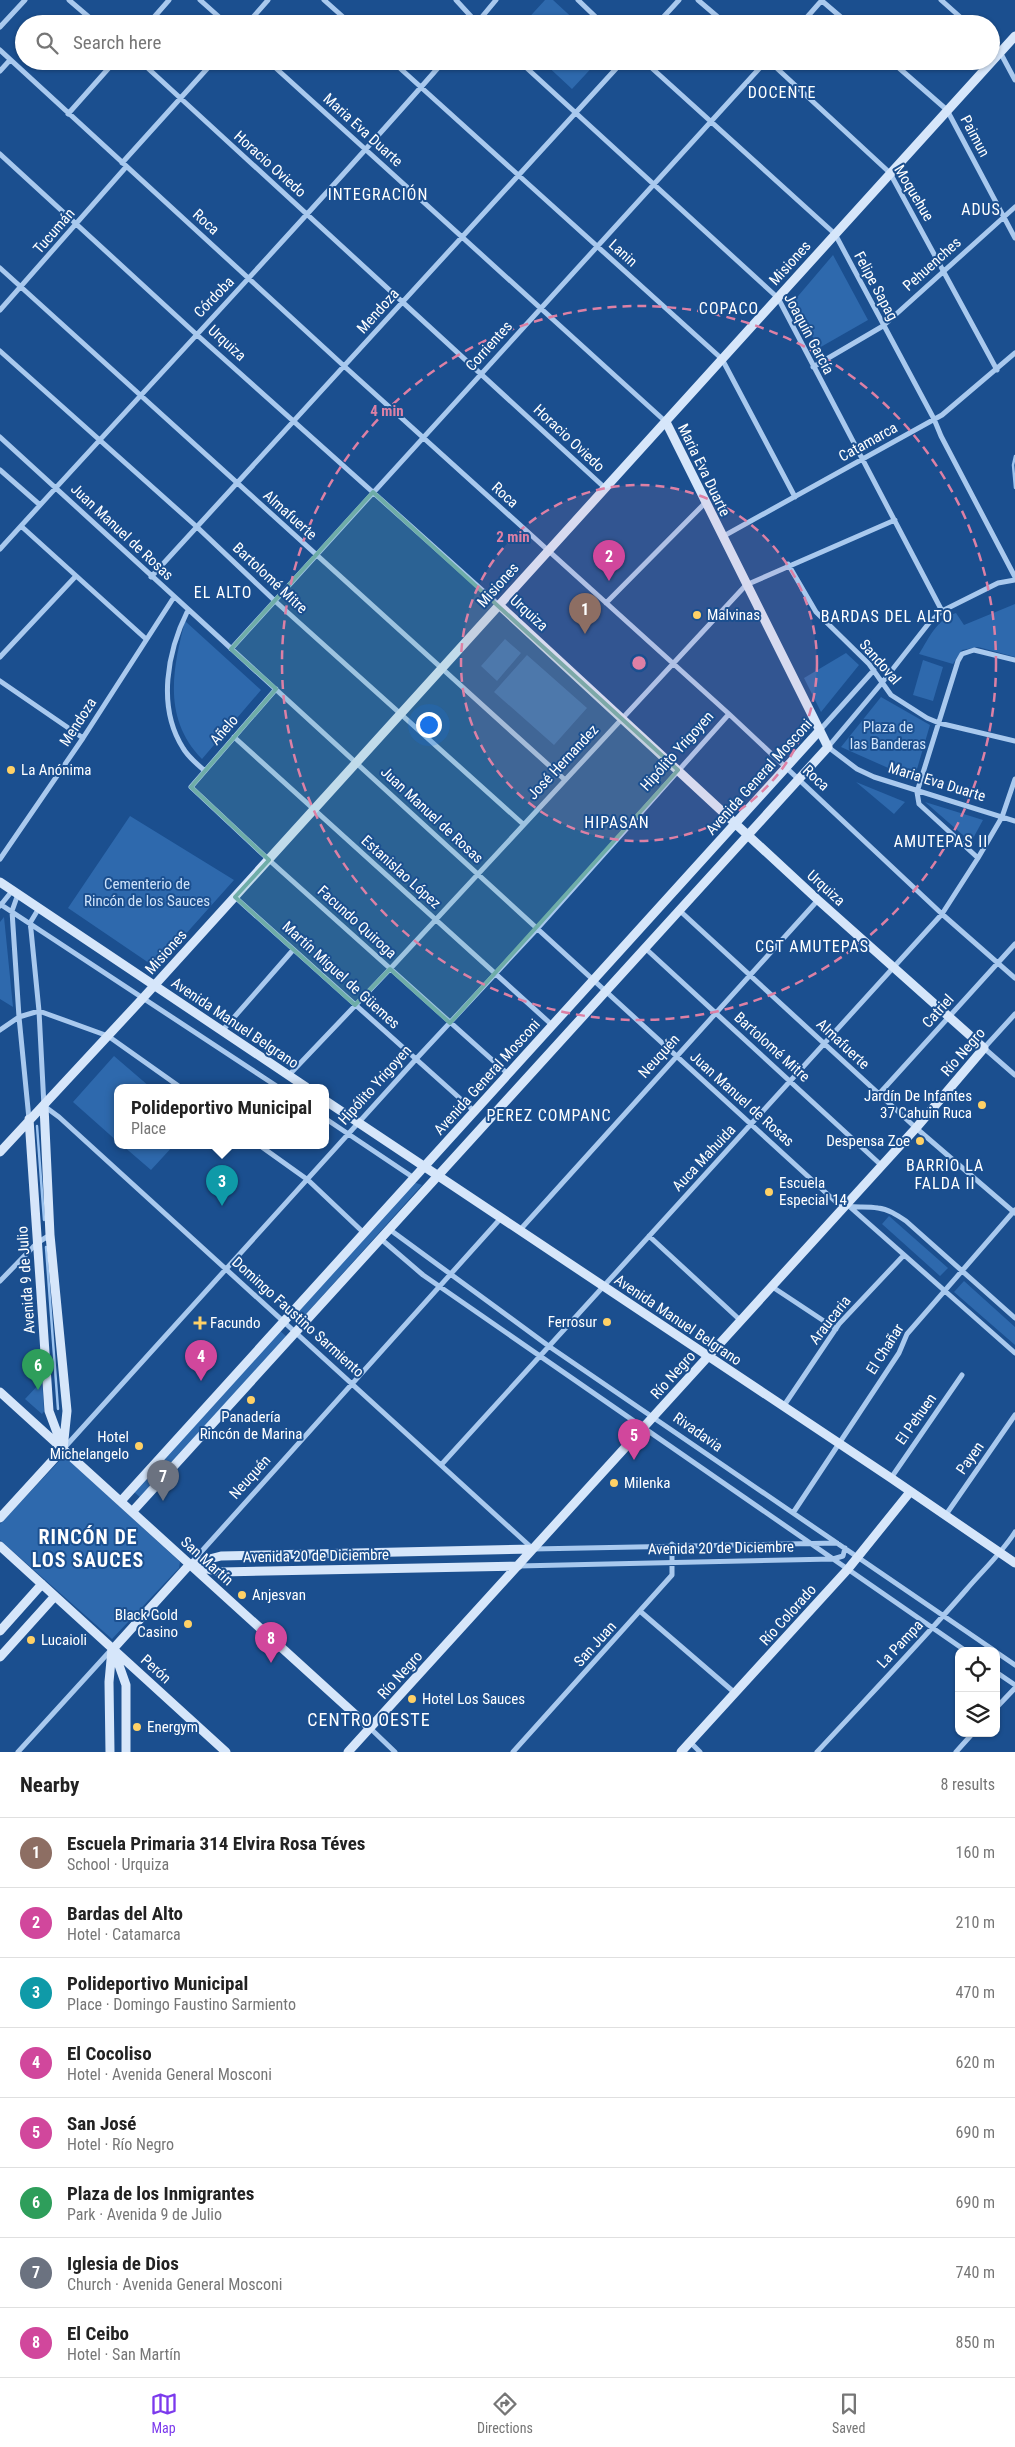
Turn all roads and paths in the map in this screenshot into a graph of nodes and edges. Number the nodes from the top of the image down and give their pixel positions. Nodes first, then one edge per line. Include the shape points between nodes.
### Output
1 (25, 0) edge
2 (69, 0) edge
3 (169, 0) edge
4 (200, 0) edge
5 (268, 0) edge
6 (324, 0) edge
7 (456, 0) edge
8 (496, 0) edge
9 (578, 0) edge
10 (678, 0) edge
11 (698, 0) edge
12 (822, 0) edge
13 (941, 0) edge
14 (86, 15) edge
15 (156, 15) edge
16 (217, 15) edge
17 (255, 15) edge
18 (341, 15) edge
19 (469, 15) edge
20 (484, 15) edge
21 (594, 15) edge
22 (665, 15) edge
23 (716, 15) edge
24 (809, 15) edge
25 (839, 15) edge
26 (958, 15) edge
27 (0, 27) edge
28 (1015, 36) edge
29 (0, 50) edge
30 (1000, 52) joint
31 (10, 60) junction
32 (15, 65) edge
33 (21, 70) edge
34 (107, 70) edge
35 (149, 70) edge
36 (206, 70) edge
37 (278, 70) edge
38 (402, 70) edge
39 (436, 70) edge
40 (529, 70) edge
41 (614, 70) edge
42 (654, 70) edge
43 (759, 70) edge
44 (777, 70) edge
45 (902, 70) edge
46 (984, 70) edge
47 (0, 71) edge
48 (1013, 71) edge
49 (1015, 80) edge
50 (421, 88) junction
51 (180, 99) junction
52 (947, 110) junction
53 (575, 113) junction
54 (68, 114) junction
55 (712, 120) junction
56 (364, 150) junction
57 (0, 154) edge
58 (124, 165) junction
59 (890, 173) junction
60 (519, 175) junction
61 (655, 183) junction
62 (1015, 207) edge
63 (307, 214) junction
64 (1004, 216) junction
65 (76, 225) junction
66 (835, 234) junction
67 (462, 237) junction
68 (1015, 238) edge
69 (597, 247) junction
70 (0, 268) edge
71 (944, 270) junction
72 (249, 278) junction
73 (21, 288) junction
74 (778, 298) junction
75 (403, 302) junction
76 (540, 309) junction
77 (0, 310) edge
78 (884, 326) junction
79 (196, 334) junction
80 (0, 351) edge
81 (1015, 353) edge
82 (722, 359) junction
83 (344, 366) junction
84 (813, 367) junction
85 (997, 370) junction
86 (481, 374) junction
87 (140, 394) junction
88 (934, 419) junction
89 (294, 421) junction
90 (666, 422) junction
91 (0, 437) edge
92 (423, 437) junction
93 (100, 440) junction
94 (863, 460) junction
95 (0, 470) edge
96 (236, 483) junction
97 (606, 488) junction
98 (56, 489) junction
99 (372, 492) junction
100 (795, 497) junction
101 (705, 503) junction
102 (40, 505) junction
103 (895, 520) junction
104 (21, 526) junction
105 (197, 527) junction
106 (722, 537) junction
107 (0, 549) edge
108 (549, 550) junction
109 (316, 554) junction
110 (788, 564) junction
111 (75, 577) junction
112 (151, 577) junction
113 (1015, 578) edge
114 (746, 585) junction
115 (174, 597) junction
116 (275, 601) junction
117 (606, 603) junction
118 (499, 605) junction
119 (188, 610) junction
120 (942, 610) junction
121 (146, 639) junction
122 (0, 646) edge
123 (231, 649) junction
124 (6, 650) junction
125 (0, 656) edge
126 (1015, 660) edge
127 (672, 663) junction
128 (442, 668) junction
129 (874, 670) junction
130 (0, 681) edge
131 (881, 684) junction
132 (276, 689) junction
133 (729, 714) junction
134 (400, 715) junction
135 (622, 716) junction
136 (939, 723) junction
137 (820, 730) junction
138 (234, 737) junction
139 (83, 738) junction
140 (1015, 741) edge
141 (828, 746) junction
142 (357, 762) junction
143 (786, 767) junction
144 (678, 770) junction
145 (205, 771) junction
146 (564, 779) junction
147 (798, 779) junction
148 (1015, 779) edge
149 (191, 786) joint
150 (917, 792) junction
151 (313, 810) junction
152 (1002, 817) junction
153 (1015, 821) edge
154 (736, 823) junction
155 (522, 824) junction
156 (748, 835) junction
157 (978, 858) junction
158 (0, 859) edge
159 (269, 860) junction
160 (477, 874) junction
161 (0, 882) edge
162 (15, 892) junction
163 (235, 897) junction
164 (818, 900) junction
165 (0, 905) edge
166 (39, 908) junction
167 (679, 910) junction
168 (12, 911) junction
169 (942, 914) junction
170 (435, 920) junction
171 (30, 923) junction
172 (537, 929) junction
173 (1015, 944) edge
174 (645, 948) junction
175 (293, 950) junction
176 (998, 962) junction
177 (893, 967) junction
178 (390, 969) junction
179 (495, 974) junction
180 (750, 976) junction
181 (1015, 978) edge
182 (593, 981) junction
183 (154, 986) junction
184 (605, 992) junction
185 (144, 998) junction
186 (355, 1005) junction
187 (39, 1011) junction
188 (716, 1014) junction
189 (1015, 1014) edge
190 (19, 1017) junction
191 (949, 1017) junction
192 (450, 1023) junction
193 (552, 1025) junction
194 (0, 1030) edge
195 (222, 1031) junction
196 (108, 1036) junction
197 (824, 1042) junction
198 (984, 1048) junction
199 (677, 1056) junction
200 (416, 1058) junction
201 (508, 1074) junction
202 (1015, 1075) edge
203 (288, 1076) junction
204 (791, 1080) junction
205 (176, 1084) edge
206 (273, 1084) edge
207 (301, 1084) edge
208 (879, 1094) junction
209 (329, 1103) edge
210 (44, 1106) junction
211 (474, 1112) junction
212 (30, 1119) junction
213 (329, 1121) edge
214 (360, 1124) junction
215 (752, 1124) junction
216 (916, 1128) junction
217 (349, 1134) junction
218 (265, 1149) edge
219 (0, 1152) edge
220 (881, 1165) junction
221 (424, 1167) junction
222 (438, 1176) junction
223 (414, 1178) junction
224 (308, 1180) junction
225 (846, 1206) junction
226 (1015, 1212) edge
227 (501, 1218) junction
228 (389, 1229) junction
229 (519, 1230) junction
230 (364, 1233) junction
231 (50, 1234) junction
232 (648, 1236) junction
233 (381, 1239) junction
234 (37, 1243) junction
235 (904, 1255) junction
236 (227, 1269) junction
237 (961, 1271) junction
238 (450, 1275) junction
239 (0, 1281) edge
240 (441, 1286) junction
241 (771, 1286) junction
242 (604, 1287) junction
243 (944, 1290) junction
244 (1015, 1318) edge
245 (740, 1320) junction
246 (284, 1321) junction
247 (836, 1329) junction
248 (296, 1332) junction
249 (550, 1347) junction
250 (1015, 1353) edge
251 (542, 1356) junction
252 (708, 1357) junction
253 (962, 1375) dead end
254 (352, 1384) junction
255 (0, 1392) edge
256 (783, 1407) junction
257 (1015, 1415) edge
258 (654, 1416) junction
259 (644, 1427) junction
260 (840, 1444) junction
261 (63, 1449) junction
262 (441, 1465) junction
263 (891, 1478) junction
264 (910, 1492) junction
265 (121, 1501) junction
266 (132, 1512) junction
267 (793, 1513) junction
268 (945, 1516) junction
269 (0, 1518) edge
270 (1015, 1532) edge
271 (837, 1543) junction
272 (672, 1544) junction
273 (810, 1544) junction
274 (0, 1546) edge
275 (845, 1548) junction
276 (533, 1549) junction
277 (1000, 1554) junction
278 (857, 1557) junction
279 (834, 1559) junction
280 (673, 1563) junction
281 (1015, 1563) edge
282 (190, 1564) junction
283 (518, 1566) junction
284 (848, 1569) junction
285 (42, 1584) junction
286 (55, 1596) junction
287 (641, 1612) junction
288 (945, 1615) junction
289 (933, 1627) junction
290 (0, 1631) edge
291 (960, 1647) edge
292 (989, 1647) edge
293 (112, 1648) junction
294 (1000, 1654) edge
295 (0, 1657) edge
296 (1015, 1665) edge
297 (1000, 1675) edge
298 (1015, 1687) edge
299 (735, 1693) junction
300 (1000, 1704) edge
301 (370, 1728) junction
302 (969, 1737) edge
303 (690, 1742) junction
304 (18, 1752) edge
305 (110, 1752) edge
306 (126, 1752) edge
307 (226, 1752) edge
308 (348, 1752) edge
309 (395, 1752) edge
310 (513, 1752) edge
311 (681, 1752) edge
312 (700, 1752) edge
313 (817, 1752) edge
314 (956, 1752) edge

1 - 27 street
2 - 14 street
3 - 15 street
4 - 16 street
5 - 17 street
6 - 18 street
7 - 19 street
8 - 20 street
9 - 21 street
10 - 22 street
11 - 23 street
12 - 24 street
12 - 25 street
13 - 26 street
28 - 30 street, Misiones
29 - 31 street, Roca
30 - 48 street
31 - 32 street, Roca
31 - 47 street
33 - 54 street, Roca
34 - 54 street
35 - 51 street, Horacio Oviedo
36 - 51 street, Tucumán
37 - 56 street, Maria Eva Duarte
38 - 50 street, Lanin
39 - 50 street, Córdoba
40 - 53 street, Joaquín García
41 - 53 street, Mendoza
42 - 55 street, Felipe Sapag
43 - 55 street, Corrientes
44 - 59 street, Moquehue
45 - 52 street, Paimun
46 - 52 street, Misiones
48 - 49 street
50 - 56 street, Córdoba
50 - 60 street, Lanin
51 - 58 street, Tucumán
51 - 63 street, Horacio Oviedo
52 - 59 street, Misiones
52 - 64 street, Paimun
53 - 60 street, Mendoza
53 - 61 street, Joaquín García
54 - 58 street, Roca
55 - 61 street, Corrientes
55 - 66 street, Felipe Sapag
56 - 63 street, Córdoba
56 - 67 street, Maria Eva Duarte
57 - 65 street, Urquiza
58 - 65 street, Tucumán
58 - 72 street, Roca
59 - 66 street, Misiones
59 - 71 street, Moquehue
60 - 67 street, Mendoza
60 - 69 street, Lanin
61 - 69 street, Corrientes
61 - 74 street, Joaquín García
62 - 64 street, Pehuenches
63 - 72 street, Córdoba
63 - 75 street, Horacio Oviedo
64 - 68 street, Paimun
64 - 71 street, Pehuenches
65 - 73 street, Tucumán
65 - 79 street, Urquiza
66 - 74 street, Misiones
66 - 78 street, Felipe Sapag
67 - 75 street, Mendoza
67 - 76 street, Maria Eva Duarte
69 - 76 street, Corrientes
69 - 82 street, Lanin
70 - 73 street, Almafuerte
71 - 78 street, Pehuenches
71 - 85 street, Moquehue
72 - 79 street, Córdoba
72 - 83 street, Roca
73 - 77 street, Tucumán
73 - 87 street, Almafuerte
74 - 82 street, Misiones
74 - 84 street, Joaquín García
75 - 83 street, Mendoza
75 - 86 street, Horacio Oviedo
76 - 86 street, Corrientes
76 - 90 street, Maria Eva Duarte
78 - 84 street, Pehuenches
78 - 88 street, Felipe Sapag
79 - 87 street, Córdoba
79 - 89 street, Urquiza
80 - 93 street, Bartolomé Mitre
81 - 85 street, Catamarca
82 - 90 street, Misiones
82 - 100 street, Lanin
83 - 89 street, Mendoza
83 - 92 street, Roca
84 - 94 street, Joaquín García
85 - 88 street, Catamarca via 951,409
86 - 92 street, Corrientes
86 - 97 street, Horacio Oviedo
87 - 93 street, Córdoba
87 - 96 street, Almafuerte
88 - 94 street, Catamarca
88 - 113 street, Felipe Sapag
89 - 96 street, Mendoza
89 - 99 street, Urquiza
90 - 97 street, Misiones
90 - 101 street, Maria Eva Duarte
91 - 98 street, Juan Manuel de Rosas
92 - 99 street, Corrientes
92 - 108 street, Roca
93 - 98 street, Córdoba
93 - 105 street, Bartolomé Mitre
94 - 100 street, Catamarca
94 - 103 street, Joaquín García
95 - 102 street
96 - 105 street, Mendoza
96 - 109 street, Almafuerte
97 - 108 street, Misiones
98 - 102 street, Córdoba
98 - 112 street, Juan Manuel de Rosas
99 - 109 street, Corrientes
99 - 118 street, Urquiza
100 - 106 street, Catamarca
101 - 106 street, Maria Eva Duarte
101 - 117 street
102 - 104 street, Córdoba
103 - 110 street, José Hernandez
103 - 120 street, Joaquín García
104 - 107 street, Córdoba
104 - 111 street
105 - 112 street, Mendoza
105 - 116 street, Bartolomé Mitre
106 - 114 street, Maria Eva Duarte
108 - 117 street, Roca
108 - 118 street, Misiones
109 - 116 street, Corrientes
109 - 128 street, Almafuerte
110 - 114 street, José Hernandez
110 - 129 street, Sandoval via 816,612
111 - 121 street
111 - 124 street
112 - 115 street, Juan Manuel de Rosas
113 - 120 street
114 - 127 street, José Hernandez
114 - 137 street, Maria Eva Duarte
115 - 119 street, Juan Manuel de Rosas
115 - 121 street, Mendoza
116 - 123 street, Corrientes
116 - 134 street, Bartolomé Mitre
117 - 127 street, Roca
118 - 128 street, Misiones
118 - 135 street, Urquiza
119 - 123 street, Juan Manuel de Rosas
119 - 145 street via 172,652 167,699 182,748
120 - 131 street, Avenida General Mosconi
121 - 139 street, Mendoza
122 - 124 street
123 - 132 street, Juan Manuel de Rosas
124 - 125 street
126 - 136 street via 974,650 962,654
127 - 133 street, Roca
127 - 135 street, José Hernandez
128 - 134 street, Misiones
128 - 146 street, Almafuerte
129 - 131 street, Sandoval
129 - 137 street, Avenida General Mosconi
130 - 139 street
131 - 136 street, Sandoval via 900,702
131 - 141 street, Avenida General Mosconi
132 - 138 street, Añelo
132 - 142 street, Juan Manuel de Rosas
133 - 143 street, Roca
133 - 144 street, Hipólito Yrigoyen
134 - 142 street, Misiones
134 - 155 street, Bartolomé Mitre
135 - 144 street, Urquiza
135 - 146 street, José Hernandez
136 - 140 street, Sandoval
136 - 150 street
137 - 141 street, Maria Eva Duarte
137 - 143 street, Avenida General Mosconi
138 - 145 street, Añelo
138 - 151 street, Estanislao López
139 - 158 street, Mendoza
141 - 147 street, Avenida General Mosconi
141 - 150 street, Maria Eva Duarte via 857,769
142 - 151 street, Misiones
142 - 160 street, Juan Manuel de Rosas
143 - 147 street, Roca
143 - 154 street, Avenida General Mosconi
144 - 154 street, Urquiza
144 - 172 street, Hipólito Yrigoyen
145 - 149 street, Añelo
146 - 155 street, José Hernandez
147 - 156 street, Avenida General Mosconi
147 - 169 street, Roca
148 - 152 street, Auca Mahuida
149 - 159 street, Facundo Quiroga
150 - 152 street, Maria Eva Duarte
150 - 157 street via 920,804
151 - 159 street, Misiones
151 - 170 street, Estanislao López
152 - 153 street, Maria Eva Duarte
152 - 157 street, Auca Mahuida
154 - 156 street, Urquiza
154 - 182 street, Avenida General Mosconi
155 - 160 street, José Hernandez
156 - 164 street, Urquiza
156 - 167 street, Avenida General Mosconi
157 - 169 street, Auca Mahuida
159 - 163 street, Misiones
159 - 178 street, Facundo Quiroga
160 - 170 street, José Hernandez
160 - 172 street, Juan Manuel de Rosas
161 - 162 street, Avenida Manuel Belgrano
162 - 165 street
162 - 166 street, Avenida Manuel Belgrano
162 - 168 street, Avenida 9 de Julio
163 - 175 street, Martín Miguel de Güemes
163 - 183 street, Misiones
164 - 177 street, Urquiza
164 - 180 street, Neuquén
165 - 168 street
166 - 171 street
166 - 183 street, Avenida Manuel Belgrano
167 - 174 street, Avenida General Mosconi
167 - 180 street, Almafuerte
168 - 171 street
168 - 190 street, Avenida 9 de Julio
169 - 176 street, Roca
169 - 177 street, Auca Mahuida
170 - 178 street, José Hernandez
170 - 179 street, Estanislao López
171 - 185 street
171 - 187 street, Avenida 9 de Julio
172 - 179 street, Hipólito Yrigoyen
172 - 182 street, Juan Manuel de Rosas
173 - 176 street, Catriel
174 - 184 street, Avenida General Mosconi
174 - 188 street, Bartolomé Mitre
175 - 186 street, Martín Miguel de Güemes
175 - 195 street
176 - 181 street, Roca
176 - 191 street, Catriel
177 - 191 street, Urquiza
177 - 197 street, Auca Mahuida
178 - 186 street, José Hernandez
178 - 192 street, Facundo Quiroga
179 - 192 street, Hipólito Yrigoyen
179 - 193 street, Estanislao López
180 - 188 street, Neuquén
180 - 197 street, Almafuerte
182 - 184 street, Juan Manuel de Rosas
182 - 193 street, Avenida General Mosconi
183 - 185 street, Misiones
183 - 195 street, Avenida Manuel Belgrano
184 - 199 street, Juan Manuel de Rosas
184 - 222 street, Avenida General Mosconi
185 - 196 street, Misiones
185 - 206 street
186 - 200 street, Martín Miguel de Güemes
186 - 203 street, José Hernandez
187 - 190 street
187 - 196 street
187 - 210 street, Avenida 9 de Julio
188 - 199 street, Neuquén
188 - 204 street, Bartolomé Mitre
189 - 198 street, Río Negro
190 - 194 street
190 - 212 street, Avenida 9 de Julio
191 - 198 street, Urquiza
191 - 208 street, Catriel
192 - 200 street, Hipólito Yrigoyen
192 - 201 street, Facundo Quiroga
193 - 201 street, Avenida General Mosconi
195 - 203 street, Avenida Manuel Belgrano
196 - 205 street
196 - 210 street, Misiones
197 - 204 street, Auca Mahuida
197 - 208 street, Almafuerte
198 - 202 street, Urquiza
198 - 216 street, Río Negro
199 - 215 street, Juan Manuel de Rosas
199 - 229 street, Neuquén
200 - 211 street, Martín Miguel de Güemes
200 - 214 street, Hipólito Yrigoyen
201 - 211 street, Avenida General Mosconi
203 - 207 street, Avenida Manuel Belgrano
204 - 215 street, Auca Mahuida
204 - 220 street, Bartolomé Mitre
208 - 216 street, Almafuerte
209 - 214 street, Avenida Manuel Belgrano
210 - 212 street, Misiones
210 - 231 street, Avenida 9 de Julio
210 - 236 street, Domingo Faustino Sarmiento
211 - 221 street, Avenida General Mosconi
212 - 219 street, Misiones
212 - 234 street, Avenida 9 de Julio
213 - 217 street
214 - 217 street, Hipólito Yrigoyen
214 - 221 street, Avenida Manuel Belgrano
215 - 225 street, Juan Manuel de Rosas
215 - 232 street, Auca Mahuida
216 - 220 street, Río Negro
216 - 226 street, Almafuerte
217 - 223 street
217 - 224 street, Hipólito Yrigoyen
218 - 224 street
220 - 225 street, Río Negro
221 - 222 street, Avenida Manuel Belgrano
221 - 223 street, Avenida General Mosconi
222 - 227 street, Avenida Manuel Belgrano
222 - 228 street, Avenida General Mosconi
223 - 230 street, Avenida General Mosconi
224 - 230 street
224 - 236 street, Hipólito Yrigoyen
225 - 235 street, Juan Manuel de Rosas
225 - 237 street via 879,1208 894,1214
225 - 241 street, Río Negro
226 - 237 street, El Chañar
227 - 229 street, Avenida Manuel Belgrano
227 - 238 street, Neuquén
228 - 233 street, Avenida General Mosconi
228 - 238 street, Rivadavia
229 - 242 street, Avenida Manuel Belgrano
230 - 246 street, Avenida General Mosconi
231 - 234 street
231 - 261 street, Avenida 9 de Julio via 67,1411
232 - 242 street, Auca Mahuida
232 - 245 street
233 - 240 street, Rivadavia via 422,1275
233 - 248 street, Avenida General Mosconi
234 - 239 street
234 - 261 street, Avenida 9 de Julio via 49,1411
235 - 243 street, Juan Manuel de Rosas
235 - 247 street, Araucaria
236 - 246 street, Domingo Faustino Sarmiento
236 - 261 street, Hipólito Yrigoyen
237 - 243 street, El Chañar
237 - 244 street
238 - 240 street, Neuquén
238 - 249 street, Rivadavia
240 - 251 street, Rivadavia
240 - 254 street, Neuquén
241 - 245 street, Río Negro
241 - 247 street
242 - 249 street, Auca Mahuida
242 - 252 street, Avenida Manuel Belgrano
243 - 250 street, Juan Manuel de Rosas
243 - 260 street, El Chañar via 907,1334 899,1353
245 - 252 street, Río Negro
246 - 248 street, Domingo Faustino Sarmiento
246 - 265 street, Avenida General Mosconi
247 - 256 street, Araucaria
248 - 254 street, Domingo Faustino Sarmiento
248 - 266 street, Avenida General Mosconi
249 - 251 street, Auca Mahuida
249 - 258 street, Rivadavia
251 - 259 street, Rivadavia
251 - 262 street, Auca Mahuida
252 - 256 street, Avenida Manuel Belgrano
252 - 258 street, Río Negro
253 - 263 street, El Pehuen
254 - 262 street, Domingo Faustino Sarmiento
254 - 282 street, Neuquén
255 - 261 street, San Martín
256 - 260 street, Avenida Manuel Belgrano
257 - 268 street, Payen
258 - 259 street, Río Negro
258 - 267 street, Rivadavia
259 - 273 street, Rivadavia
259 - 276 street, Río Negro
260 - 263 street, Avenida Manuel Belgrano
260 - 267 street, El Chañar
261 - 265 street, San Martín
261 - 269 street, Hipólito Yrigoyen
262 - 276 street, Domingo Faustino Sarmiento
263 - 264 street, Avenida Manuel Belgrano
264 - 268 street, Avenida Manuel Belgrano
264 - 278 street, Río Colorado
265 - 266 street, San Martín
266 - 282 street, San Martín
267 - 271 street, Rivadavia
268 - 277 street, Avenida Manuel Belgrano
270 - 277 street, La Pampa
271 - 273 street, Avenida 20 de Diciembre
271 - 275 street, Rivadavia
272 - 273 street, Avenida 20 de Diciembre
272 - 276 street, Avenida 20 de Diciembre
272 - 280 street, San Juan
273 - 279 street, Rivadavia
274 - 285 street, Perón
275 - 278 street, Rivadavia
275 - 279 street via 843,1556
276 - 282 street, Avenida 20 de Diciembre via 221,1556
276 - 283 street, Río Negro
277 - 281 street, Avenida Manuel Belgrano
277 - 288 street, La Pampa
278 - 284 street, Río Colorado
278 - 288 street, Rivadavia
279 - 280 street, Avenida 20 de Diciembre
279 - 284 street, Rivadavia
280 - 283 street, Avenida 20 de Diciembre
280 - 287 street, San Juan via 672,1575
282 - 283 street, Avenida 20 de Diciembre via 222,1572
282 - 293 street, Neuquén
282 - 301 street, San Martín
283 - 301 street, Río Negro
284 - 289 street, Rivadavia
284 - 299 street, Río Colorado
285 - 286 street, Perón
285 - 290 street
286 - 293 street, Perón
286 - 295 street
287 - 299 street
287 - 310 street, San Juan
288 - 289 street, La Pampa
288 - 292 street, Rivadavia
289 - 291 street, Rivadavia
289 - 313 street, La Pampa
293 - 304 street, Neuquén
293 - 305 street
293 - 306 street via 126,1685
293 - 307 street, Perón
294 - 296 street, Rivadavia
297 - 298 street
298 - 300 street
299 - 303 street, Río Colorado
301 - 308 street, Río Negro
301 - 309 street, San Martín
302 - 314 street
303 - 311 street, Río Colorado
303 - 312 street

